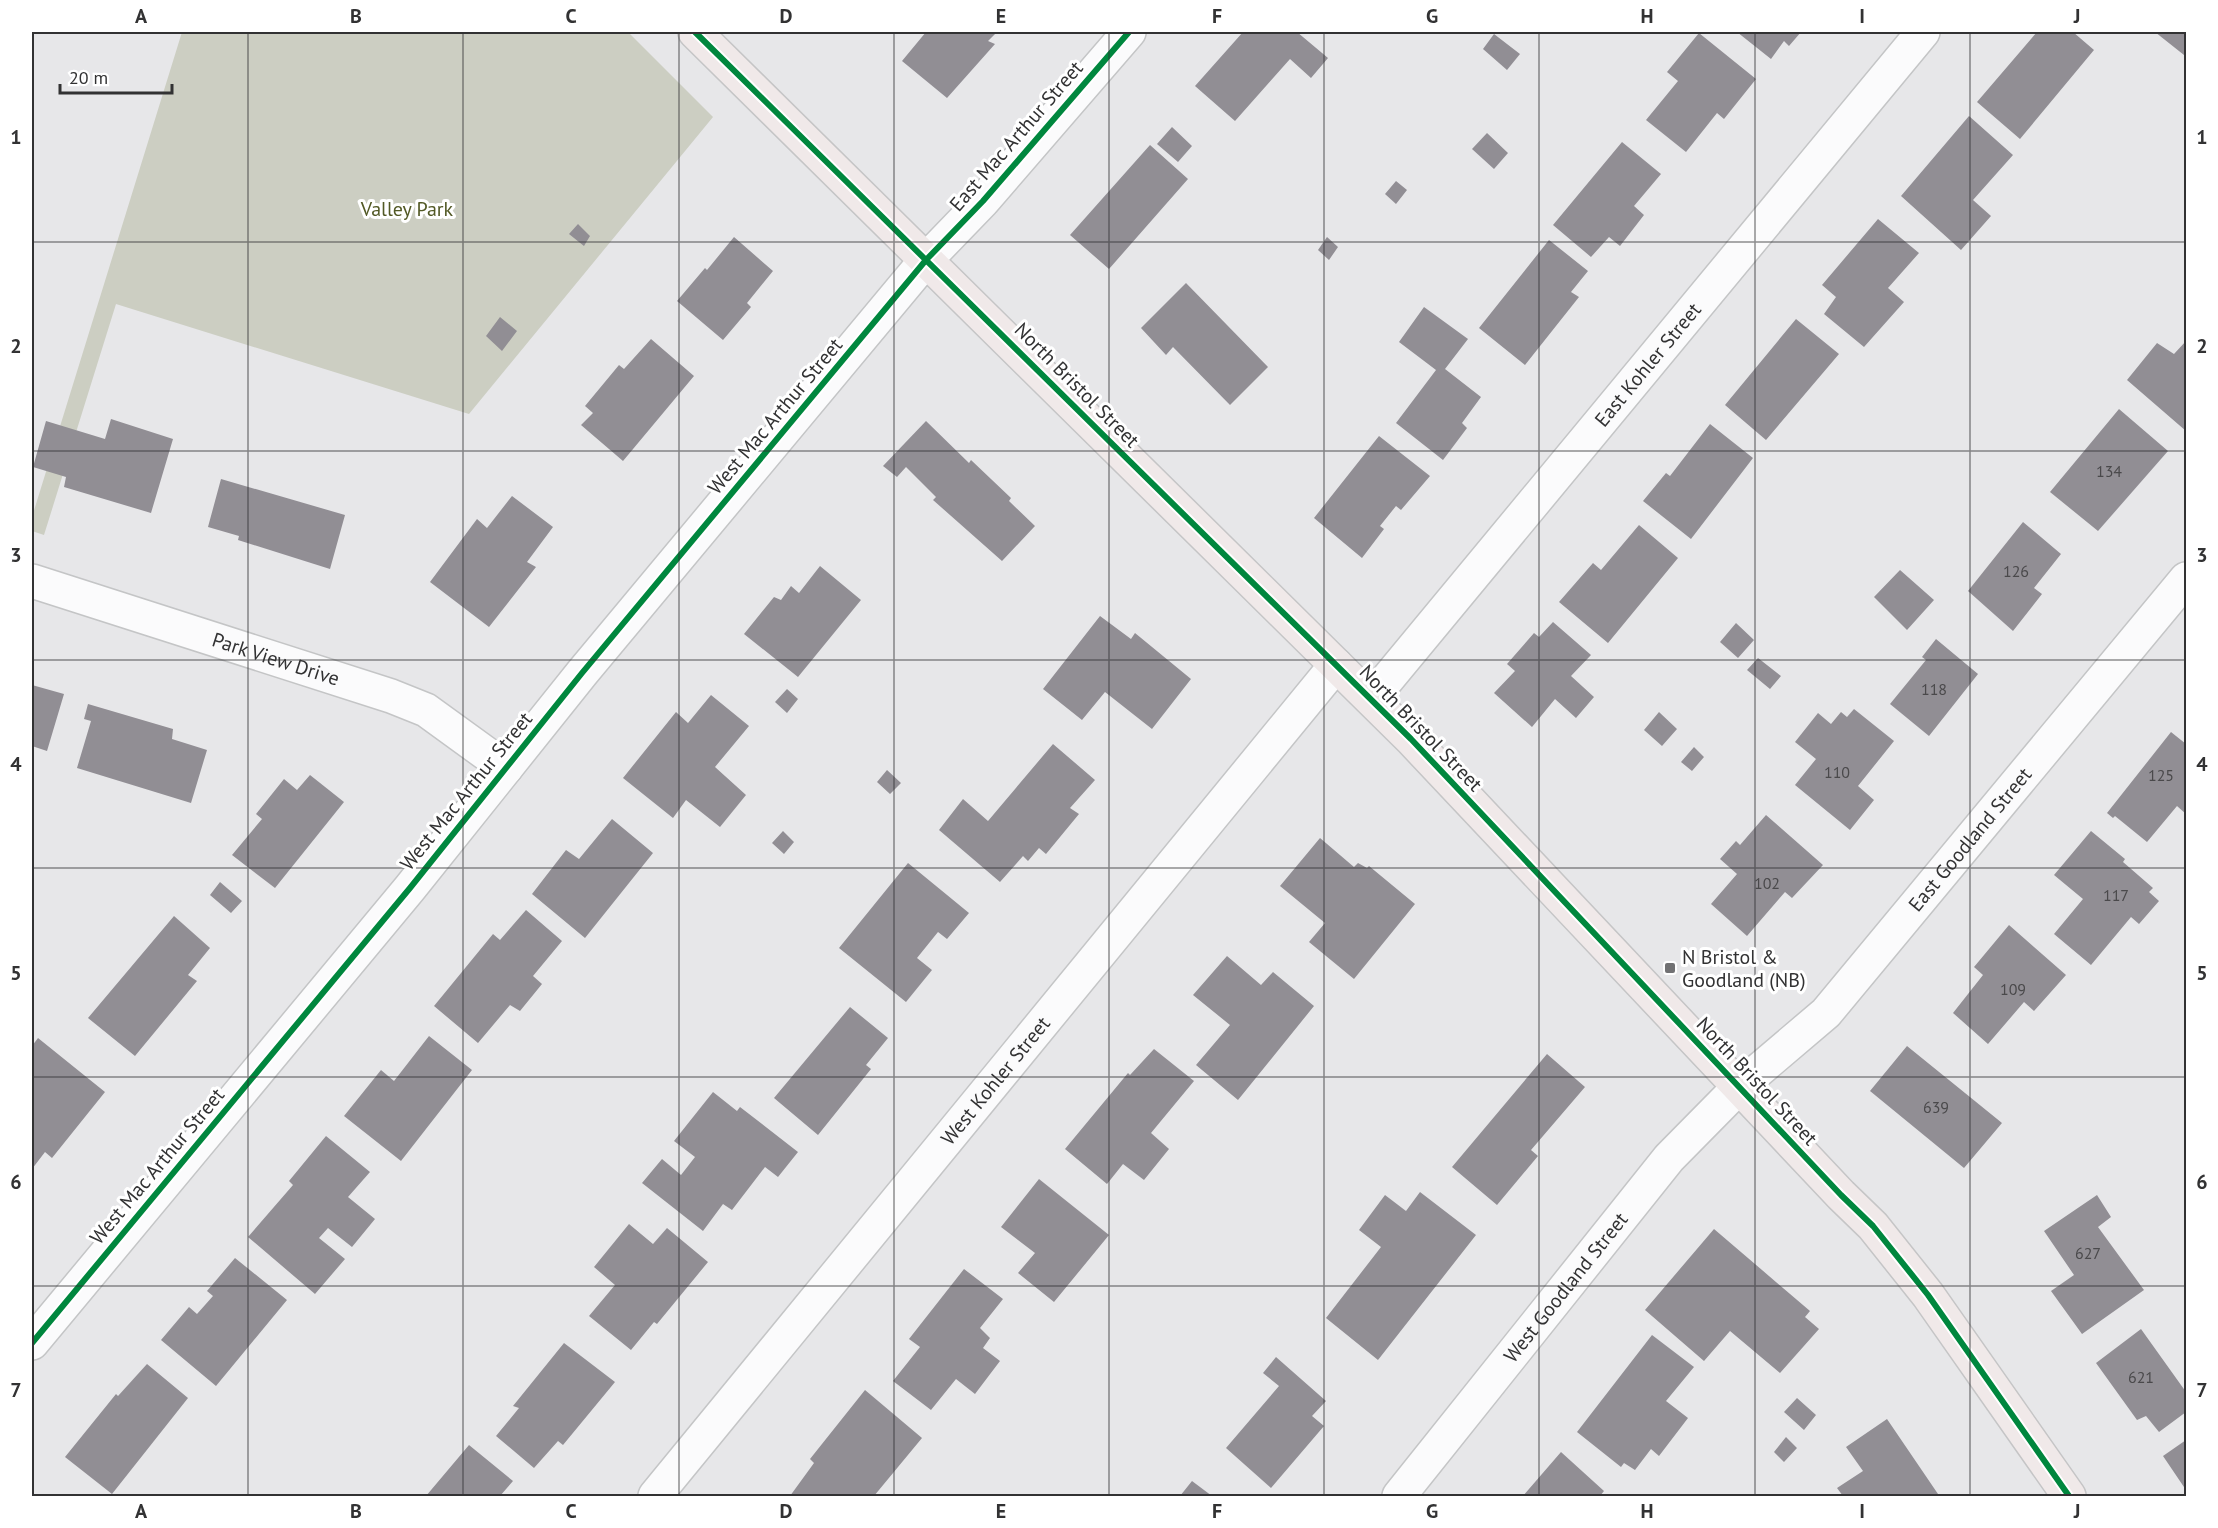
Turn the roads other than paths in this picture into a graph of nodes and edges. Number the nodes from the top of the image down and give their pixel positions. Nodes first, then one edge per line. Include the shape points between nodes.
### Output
1 (695, 32) edge
2 (1129, 32) edge
3 (1923, 32) edge
4 (926, 260) junction
5 (2187, 579) edge
6 (32, 581) edge
7 (1336, 664) junction
8 (1371, 699) junction
9 (506, 768) junction
10 (1740, 1086) junction
11 (32, 1343) edge
12 (655, 1497) edge
13 (1399, 1497) edge
14 (2069, 1497) edge

1 - 4 main road, North Bristol Street
2 - 4 street, East Mac Arthur Street via 983,201
3 - 8 street, East Kohler Street
4 - 7 main road, North Bristol Street
4 - 9 street, West Mac Arthur Street
5 - 10 street, East Goodland Street via 1826,1013
6 - 9 street, Park View Drive via 391,696 426,710
7 - 8 main road, North Bristol Street
7 - 12 street, West Kohler Street
8 - 10 main road, North Bristol Street
9 - 11 street, West Mac Arthur Street
10 - 13 street, West Goodland Street via 1669,1158
10 - 14 main road, North Bristol Street via 1873,1226 1928,1295

